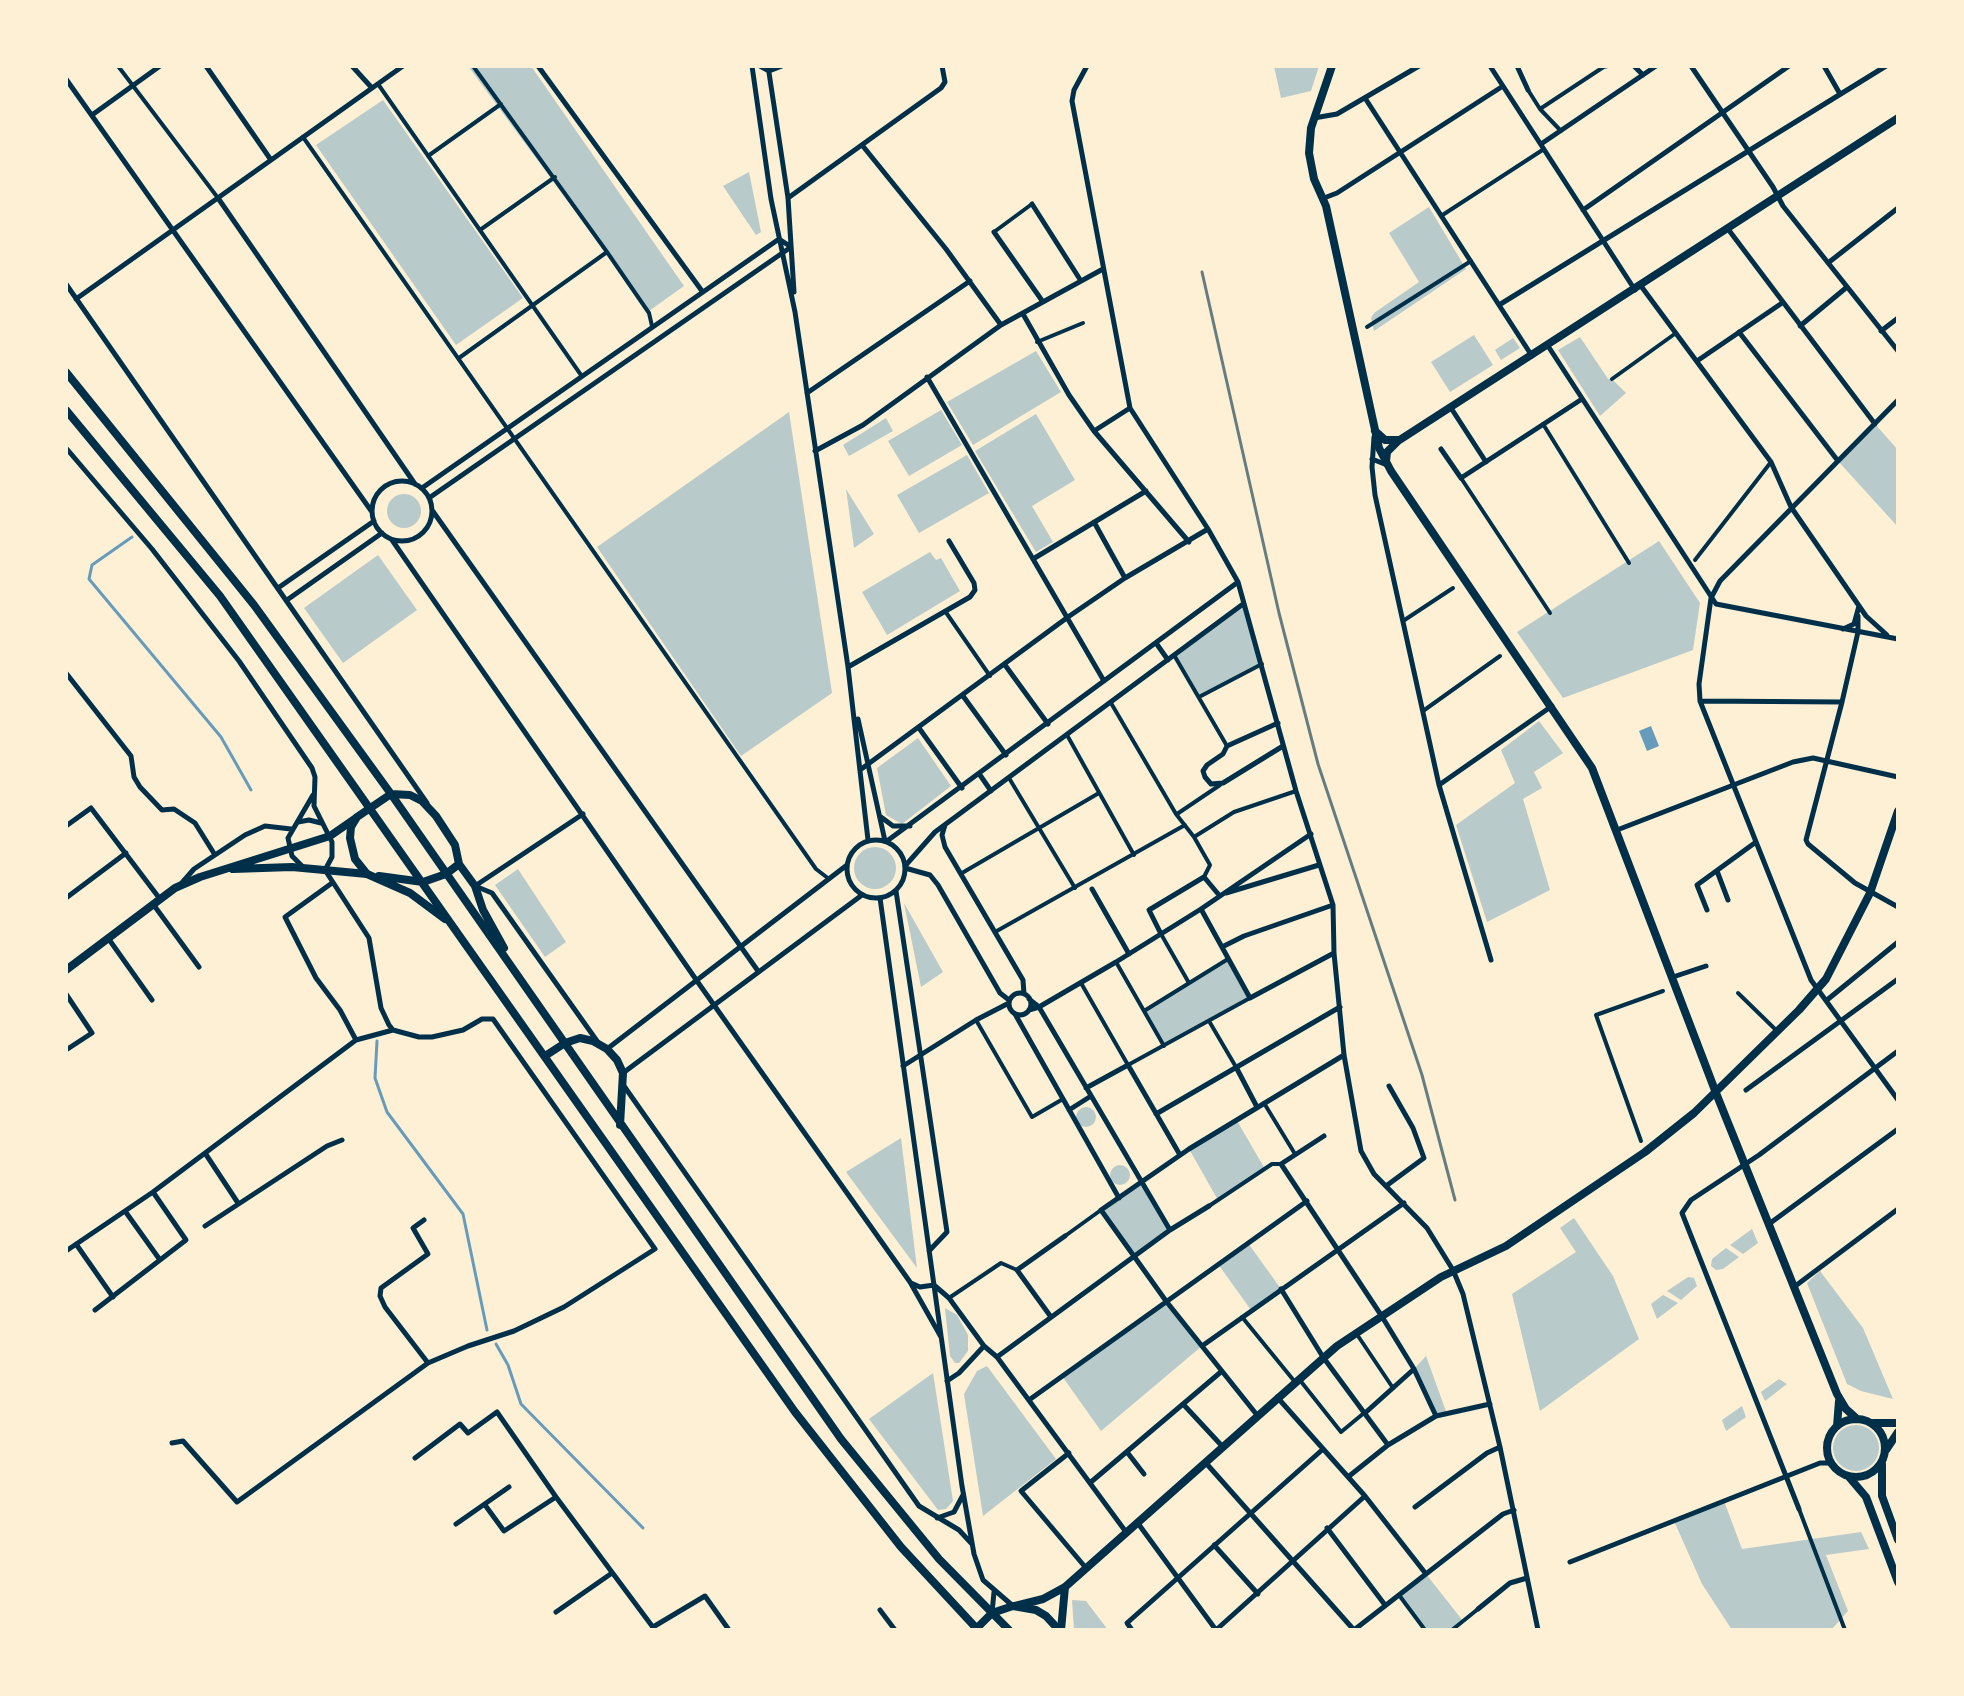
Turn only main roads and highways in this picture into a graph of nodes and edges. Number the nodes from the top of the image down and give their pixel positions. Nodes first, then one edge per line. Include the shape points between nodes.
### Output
1 (1332, 66) edge
2 (1898, 118) edge
3 (66, 372) edge
4 (66, 410) edge
5 (1375, 430) junction
6 (1405, 437) junction
7 (1387, 465) junction
8 (391, 794) junction
9 (371, 807) junction
10 (1898, 812) edge
11 (357, 817) junction
12 (1896, 826) edge
13 (459, 864) junction
14 (222, 870) junction
15 (367, 874) junction
16 (446, 874) junction
17 (423, 882) junction
18 (454, 926) junction
19 (66, 970) edge
20 (523, 983) junction
21 (564, 1043) junction
22 (545, 1056) junction
23 (1716, 1093) junction
24 (620, 1125) junction
25 (1838, 1397) junction
26 (1857, 1419) junction
27 (1870, 1422) junction
28 (1898, 1423) edge
29 (1837, 1426) junction
30 (1898, 1432) edge
31 (1886, 1450) junction
32 (1883, 1461) junction
33 (1848, 1476) junction
34 (1898, 1540) edge
35 (1898, 1582) edge
36 (1065, 1587) junction
37 (1013, 1606) junction
38 (992, 1614) junction
39 (977, 1629) edge
40 (1009, 1630) edge
41 (1060, 1630) edge

1 - 5 main road via 1309,136 1309,153 1314,178 1324,198
2 - 6 main road
3 - 8 main road via 254,605
4 - 9 main road via 220,596
5 - 6 main road via 1387,441
5 - 7 main road
6 - 7 main road via 1387,452
7 - 23 main road via 1592,768
8 - 9 main road
8 - 13 main road via 410,795 422,801 455,845
8 - 16 main road
9 - 11 main road
9 - 17 main road
10 - 12 main road
11 - 14 main road via 330,836
11 - 15 main road via 351,827 352,848
12 - 23 main road via 1870,893 1818,990
13 - 16 main road
13 - 20 main road via 475,886 483,910
14 - 15 main road via 304,867
14 - 19 main road via 178,887
15 - 17 main road
15 - 18 main road via 410,892
16 - 17 main road
16 - 20 main road
17 - 18 main road
18 - 22 main road
20 - 21 main road
21 - 22 main road
21 - 24 main road
21 - 24 main road via 580,1038 598,1043 617,1060 624,1086
22 - 39 main road via 827,1454
23 - 25 main road
23 - 36 main road via 1645,1152 1491,1254 1453,1270 1382,1315 1323,1357
24 - 38 main road via 841,1439 939,1559
25 - 26 main road
25 - 29 main road
26 - 27 main road
26 - 29 main road
27 - 28 main road
27 - 31 main road via 1881,1432
29 - 33 main road via 1828,1441 1828,1454 1831,1463
30 - 31 main road
31 - 32 main road
32 - 33 main road via 1870,1474
32 - 34 main road via 1882,1496
33 - 35 main road via 1866,1497
36 - 37 main road via 1043,1599
36 - 41 main road
37 - 38 main road
37 - 41 main road via 1036,1610
38 - 39 main road
38 - 40 main road

